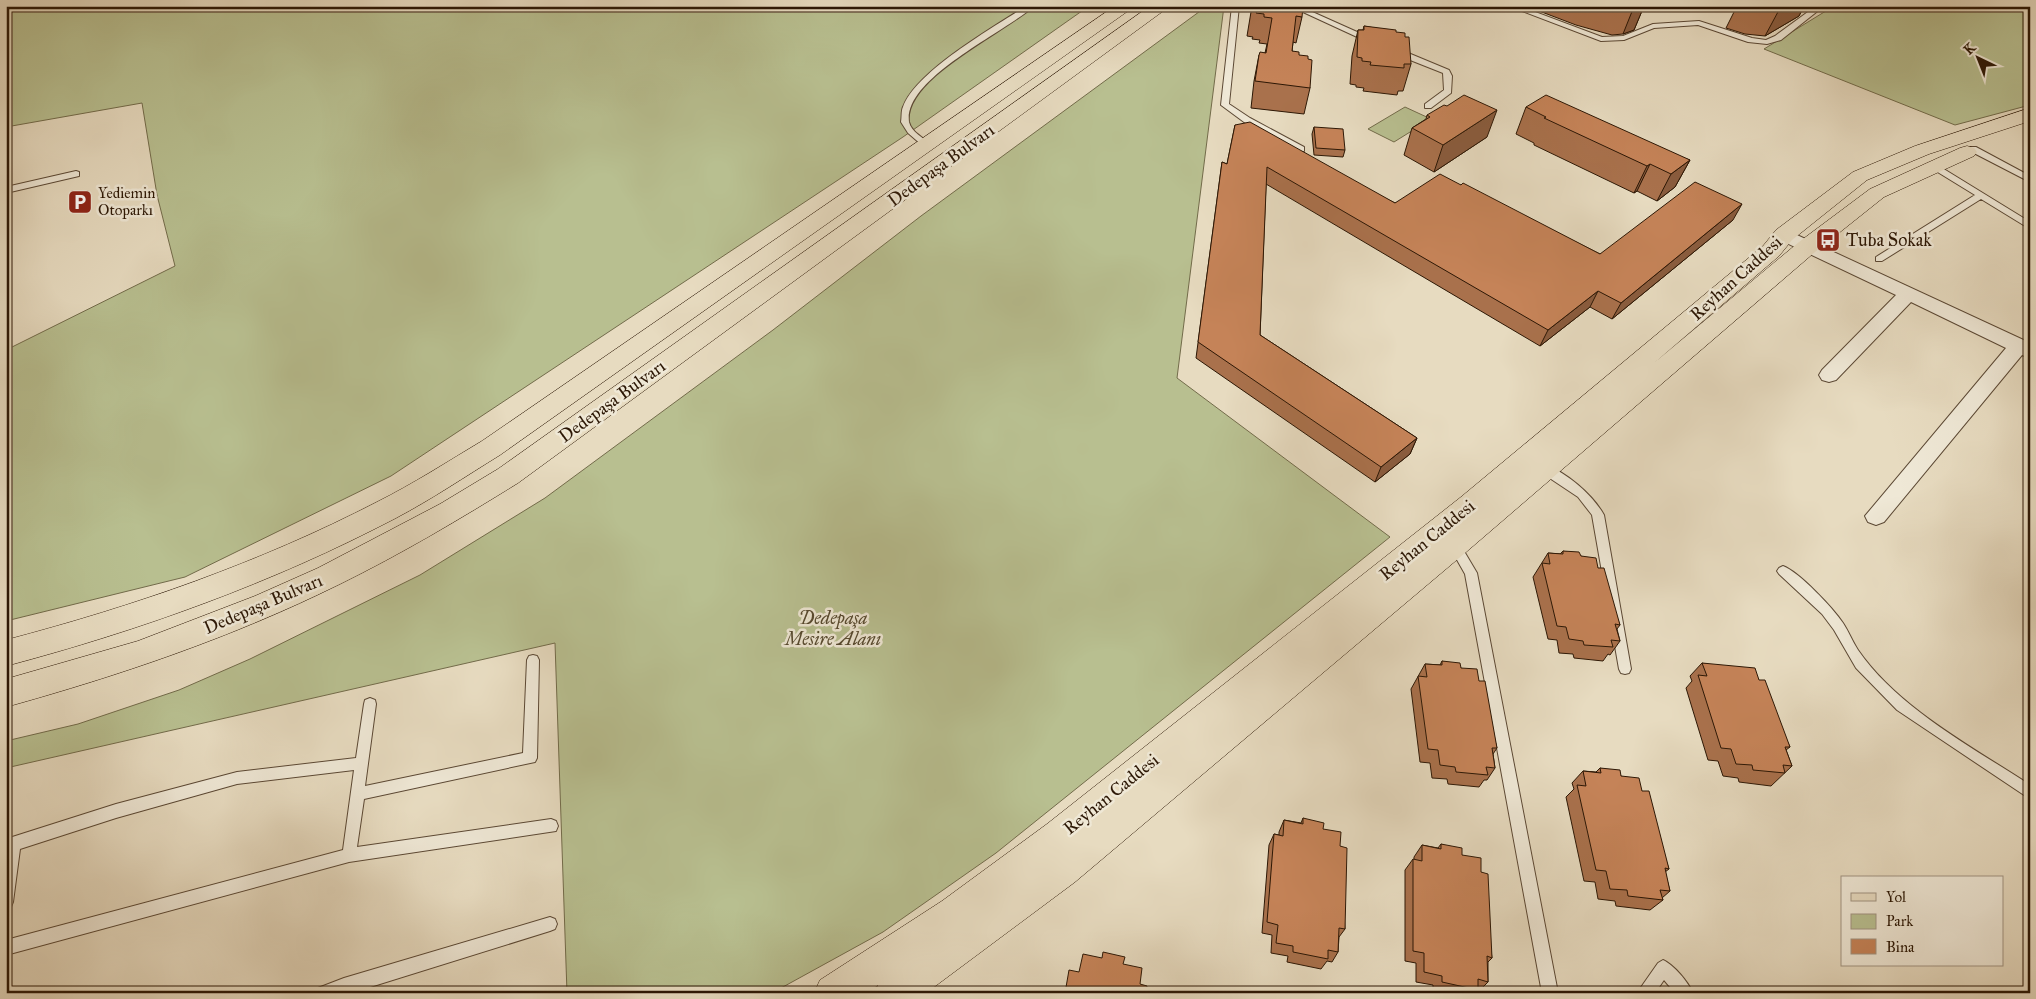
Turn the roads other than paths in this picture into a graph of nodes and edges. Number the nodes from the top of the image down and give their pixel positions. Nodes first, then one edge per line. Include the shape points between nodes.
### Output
1 (1032, 6) edge
2 (1128, 6) edge
3 (1162, 6) edge
4 (1236, 6) edge
5 (1293, 6) edge
6 (1512, 6) edge
7 (1821, 6) edge
8 (1383, 45) edge
9 (1392, 49) edge
10 (1428, 106) dead end
11 (2030, 114) edge
12 (2030, 130) edge
13 (926, 144) junction
14 (1300, 149) edge
15 (1973, 149) junction
16 (1934, 166) junction
17 (76, 174) dead end
18 (2030, 180) edge
19 (6, 190) edge
20 (1980, 196) junction
21 (2027, 222) edge
22 (1796, 241) junction
23 (1879, 259) dead end
24 (1908, 294) junction
25 (2024, 348) edge
26 (1829, 375) dead end
27 (1535, 464) junction
28 (1876, 516) dead end
29 (1448, 537) junction
30 (1783, 571) dead end
31 (6, 653) edge
32 (533, 660) dead end
33 (1625, 669) dead end
34 (6, 693) edge
35 (370, 704) dead end
36 (362, 763) junction
37 (2030, 793) edge
38 (358, 794) junction
39 (551, 826) dead end
40 (10, 845) edge
41 (349, 854) junction
42 (6, 902) edge
43 (550, 924) dead end
44 (6, 948) edge
45 (920, 981) edge
46 (344, 989) edge
47 (323, 993) edge
48 (833, 993) edge
49 (894, 993) edge
50 (1550, 993) edge
51 (1645, 993) edge
52 (1685, 993) edge

1 - 13 lane via 952,58 911,98 905,123 912,134
2 - 13 main road, Dedepaşa Bulvarı
3 - 34 main road, Dedepaşa Bulvarı via 508,476 454,511 328,578 263,606 103,666
4 - 14 lane via 1225,105
5 - 8 lane
6 - 7 lane via 1600,39 1624,38 1653,26 1699,23 1767,42 1778,38
9 - 10 lane via 1446,72 1448,91
11 - 22 main road, Reyhan Caddesi via 1922,150 1860,176
12 - 15 main road, Reyhan Caddesi
13 - 31 main road, Dedepaşa Bulvarı via 492,448 389,509 202,591 98,628
15 - 16 main road, Reyhan Caddesi
15 - 18 lane
16 - 20 lane
16 - 22 main road, Reyhan Caddesi via 1877,193
17 - 19 lane
20 - 21 lane
20 - 23 lane
22 - 24 street
22 - 27 main road, Reyhan Caddesi
24 - 25 street
24 - 26 street
25 - 28 street
27 - 29 main road, Reyhan Caddesi
27 - 33 lane via 1584,495 1598,515
29 - 45 main road, Reyhan Caddesi via 1063,870
29 - 48 main road, Reyhan Caddesi via 955,914
29 - 50 lane via 1471,573
30 - 37 lane via 1832,619 1854,655 1878,685 1909,712
32 - 38 lane via 530,758
35 - 36 lane
36 - 38 lane
36 - 40 lane via 237,778 116,811
38 - 41 lane
39 - 41 lane
40 - 42 lane
41 - 44 lane
43 - 46 lane
45 - 49 main road, Reyhan Caddesi
46 - 47 lane
51 - 52 lane via 1663,968

